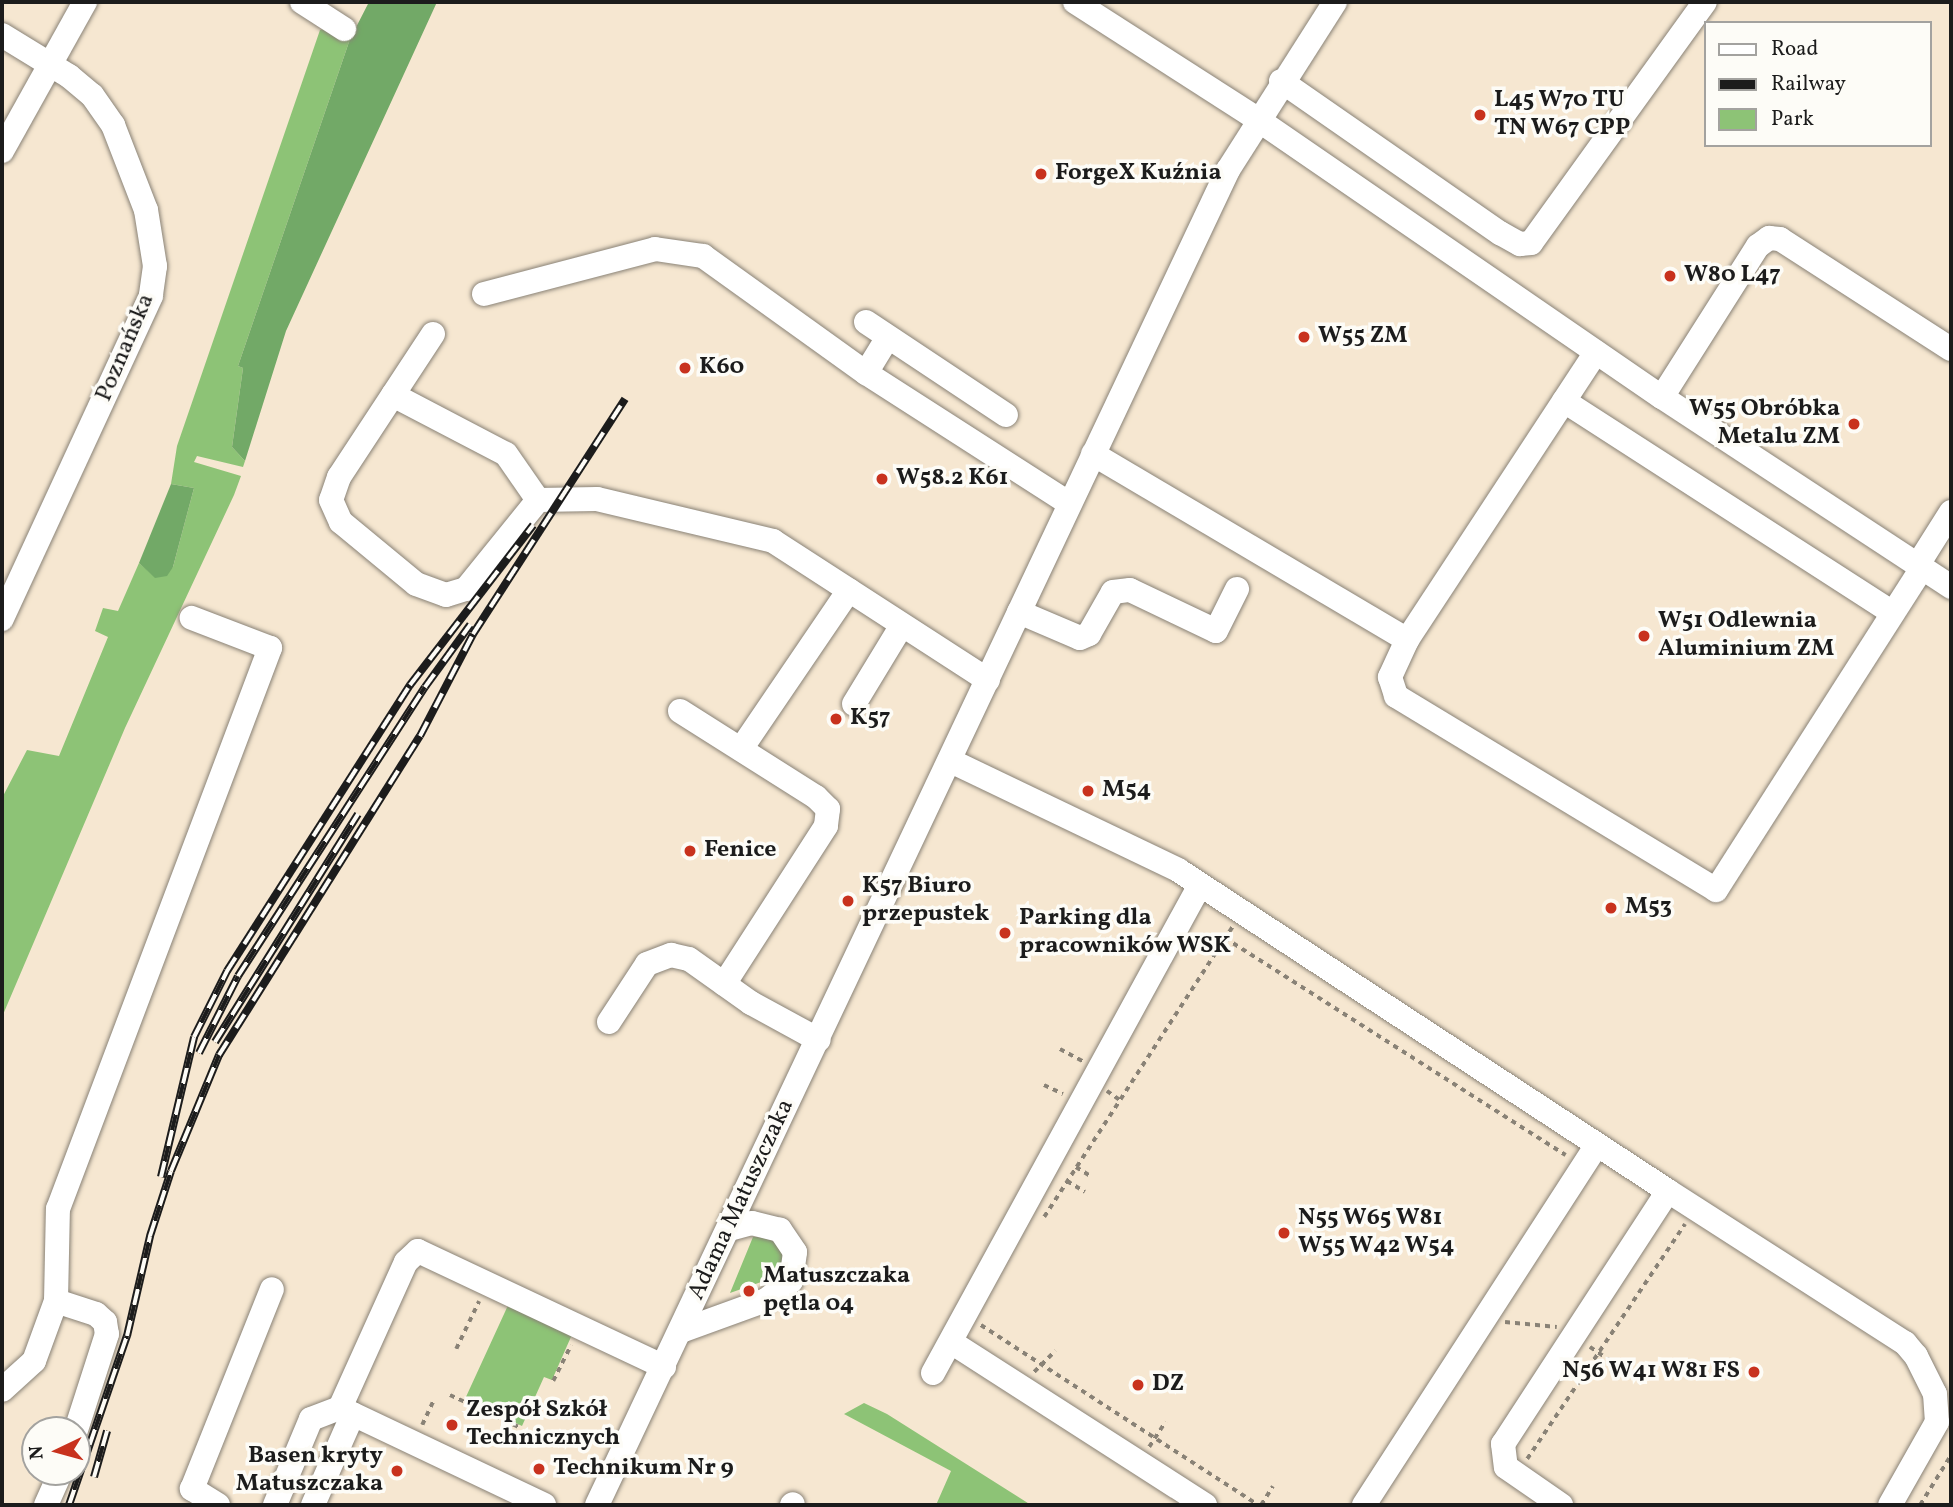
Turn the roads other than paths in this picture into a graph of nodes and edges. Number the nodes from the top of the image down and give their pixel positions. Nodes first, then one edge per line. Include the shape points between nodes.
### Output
1 (85, 2) edge
2 (302, 2) edge
3 (1075, 2) edge
4 (1335, 2) edge
5 (1705, 2) edge
6 (344, 29) dead end
7 (2, 35) edge
8 (51, 62) junction
9 (1281, 81) junction
10 (1257, 119) junction
11 (2, 151) edge
12 (484, 294) dead end
13 (866, 322) dead end
14 (433, 334) dead end
15 (888, 337) junction
16 (1951, 349) edge
17 (1596, 352) junction
18 (866, 373) junction
19 (960, 385) junction
20 (393, 395) junction
21 (1662, 397) junction
22 (1564, 401) junction
23 (1006, 415) dead end
24 (938, 420) junction
25 (1093, 454) junction
26 (538, 500) junction
27 (1070, 504) junction
28 (1951, 512) edge
29 (1919, 567) junction
30 (1951, 587) edge
31 (1237, 589) dead end
32 (849, 590) junction
33 (1019, 612) junction
34 (1893, 613) junction
35 (192, 618) dead end
36 (2, 619) edge
37 (902, 625) junction
38 (1407, 640) junction
39 (988, 680) junction
40 (854, 704) dead end
41 (680, 711) dead end
42 (741, 749) junction
43 (951, 761) junction
44 (1200, 885) junction
45 (724, 984) junction
46 (609, 1022) dead end
47 (819, 1040) junction
48 (1597, 1145) junction
49 (1668, 1191) junction
50 (729, 1229) junction
51 (272, 1289) dead end
52 (57, 1301) junction
53 (681, 1331) junction
54 (951, 1342) junction
55 (663, 1367) junction
56 (933, 1373) dead end
57 (2, 1390) edge
58 (1943, 1395) edge
59 (346, 1411) junction
60 (81, 1416) edge
61 (55, 1486) edge
62 (46, 1505) edge
63 (218, 1505) edge
64 (275, 1505) edge
65 (313, 1505) edge
66 (544, 1505) edge
67 (597, 1505) edge
68 (1205, 1505) edge
69 (1364, 1505) edge
70 (1561, 1505) edge
71 (1890, 1505) edge

1 - 8 street
2 - 6 street
3 - 10 street
4 - 9 street, Adama Matuszczaka
5 - 9 street via 1531,243 1520,244 1500,233
7 - 8 street, Poznańska
8 - 11 street
8 - 36 street, Poznańska via 92,95 118,135 146,210 153,242 153,285
9 - 10 street, Adama Matuszczaka
10 - 17 street
10 - 25 street, Adama Matuszczaka via 1228,170
12 - 18 street via 655,249 690,252 702,256
13 - 15 street
14 - 20 street
15 - 18 street
15 - 19 street
16 - 21 street via 1780,239 1769,238 1758,246
17 - 21 street
17 - 22 street
18 - 24 street
19 - 23 street
19 - 24 street
20 - 26 street via 506,454
20 - 26 street via 339,477 331,500 341,522 416,584 446,595 466,589
21 - 29 street
22 - 34 street
22 - 38 street
24 - 27 street
25 - 27 street, Adama Matuszczaka
25 - 38 street
26 - 32 street via 597,499 761,536
27 - 33 street, Adama Matuszczaka
28 - 29 street
29 - 30 street
29 - 34 street
31 - 33 street via 1216,631 1122,590 1107,598 1089,634 1080,638
32 - 37 street
32 - 42 street
33 - 39 street, Adama Matuszczaka
34 - 38 street via 1716,890 1396,696 1390,677
35 - 52 street via 270,648 58,1209
37 - 39 street
37 - 40 street
39 - 43 street, Adama Matuszczaka
41 - 42 street
42 - 45 street via 823,802 828,817
43 - 44 street via 1162,861
43 - 47 street, Adama Matuszczaka
44 - 48 street
44 - 54 street
45 - 46 street via 689,959 663,956 640,971
45 - 47 street
47 - 50 street, Adama Matuszczaka
48 - 49 street
48 - 69 street
49 - 58 street via 1905,1343
49 - 70 street via 1503,1444 1506,1467
50 - 53 street, Adama Matuszczaka
50 - 53 street via 752,1223 780,1230 794,1252 791,1281 766,1300
51 - 63 street via 192,1489
52 - 57 street via 34,1361
52 - 60 street via 96,1314 105,1322 107,1334
53 - 55 street, Adama Matuszczaka
54 - 56 street
54 - 68 street
55 - 59 street via 418,1251 407,1262
55 - 67 street, Adama Matuszczaka
58 - 71 street via 1933,1434
59 - 64 street via 311,1419
59 - 65 street
59 - 66 street
61 - 62 street

